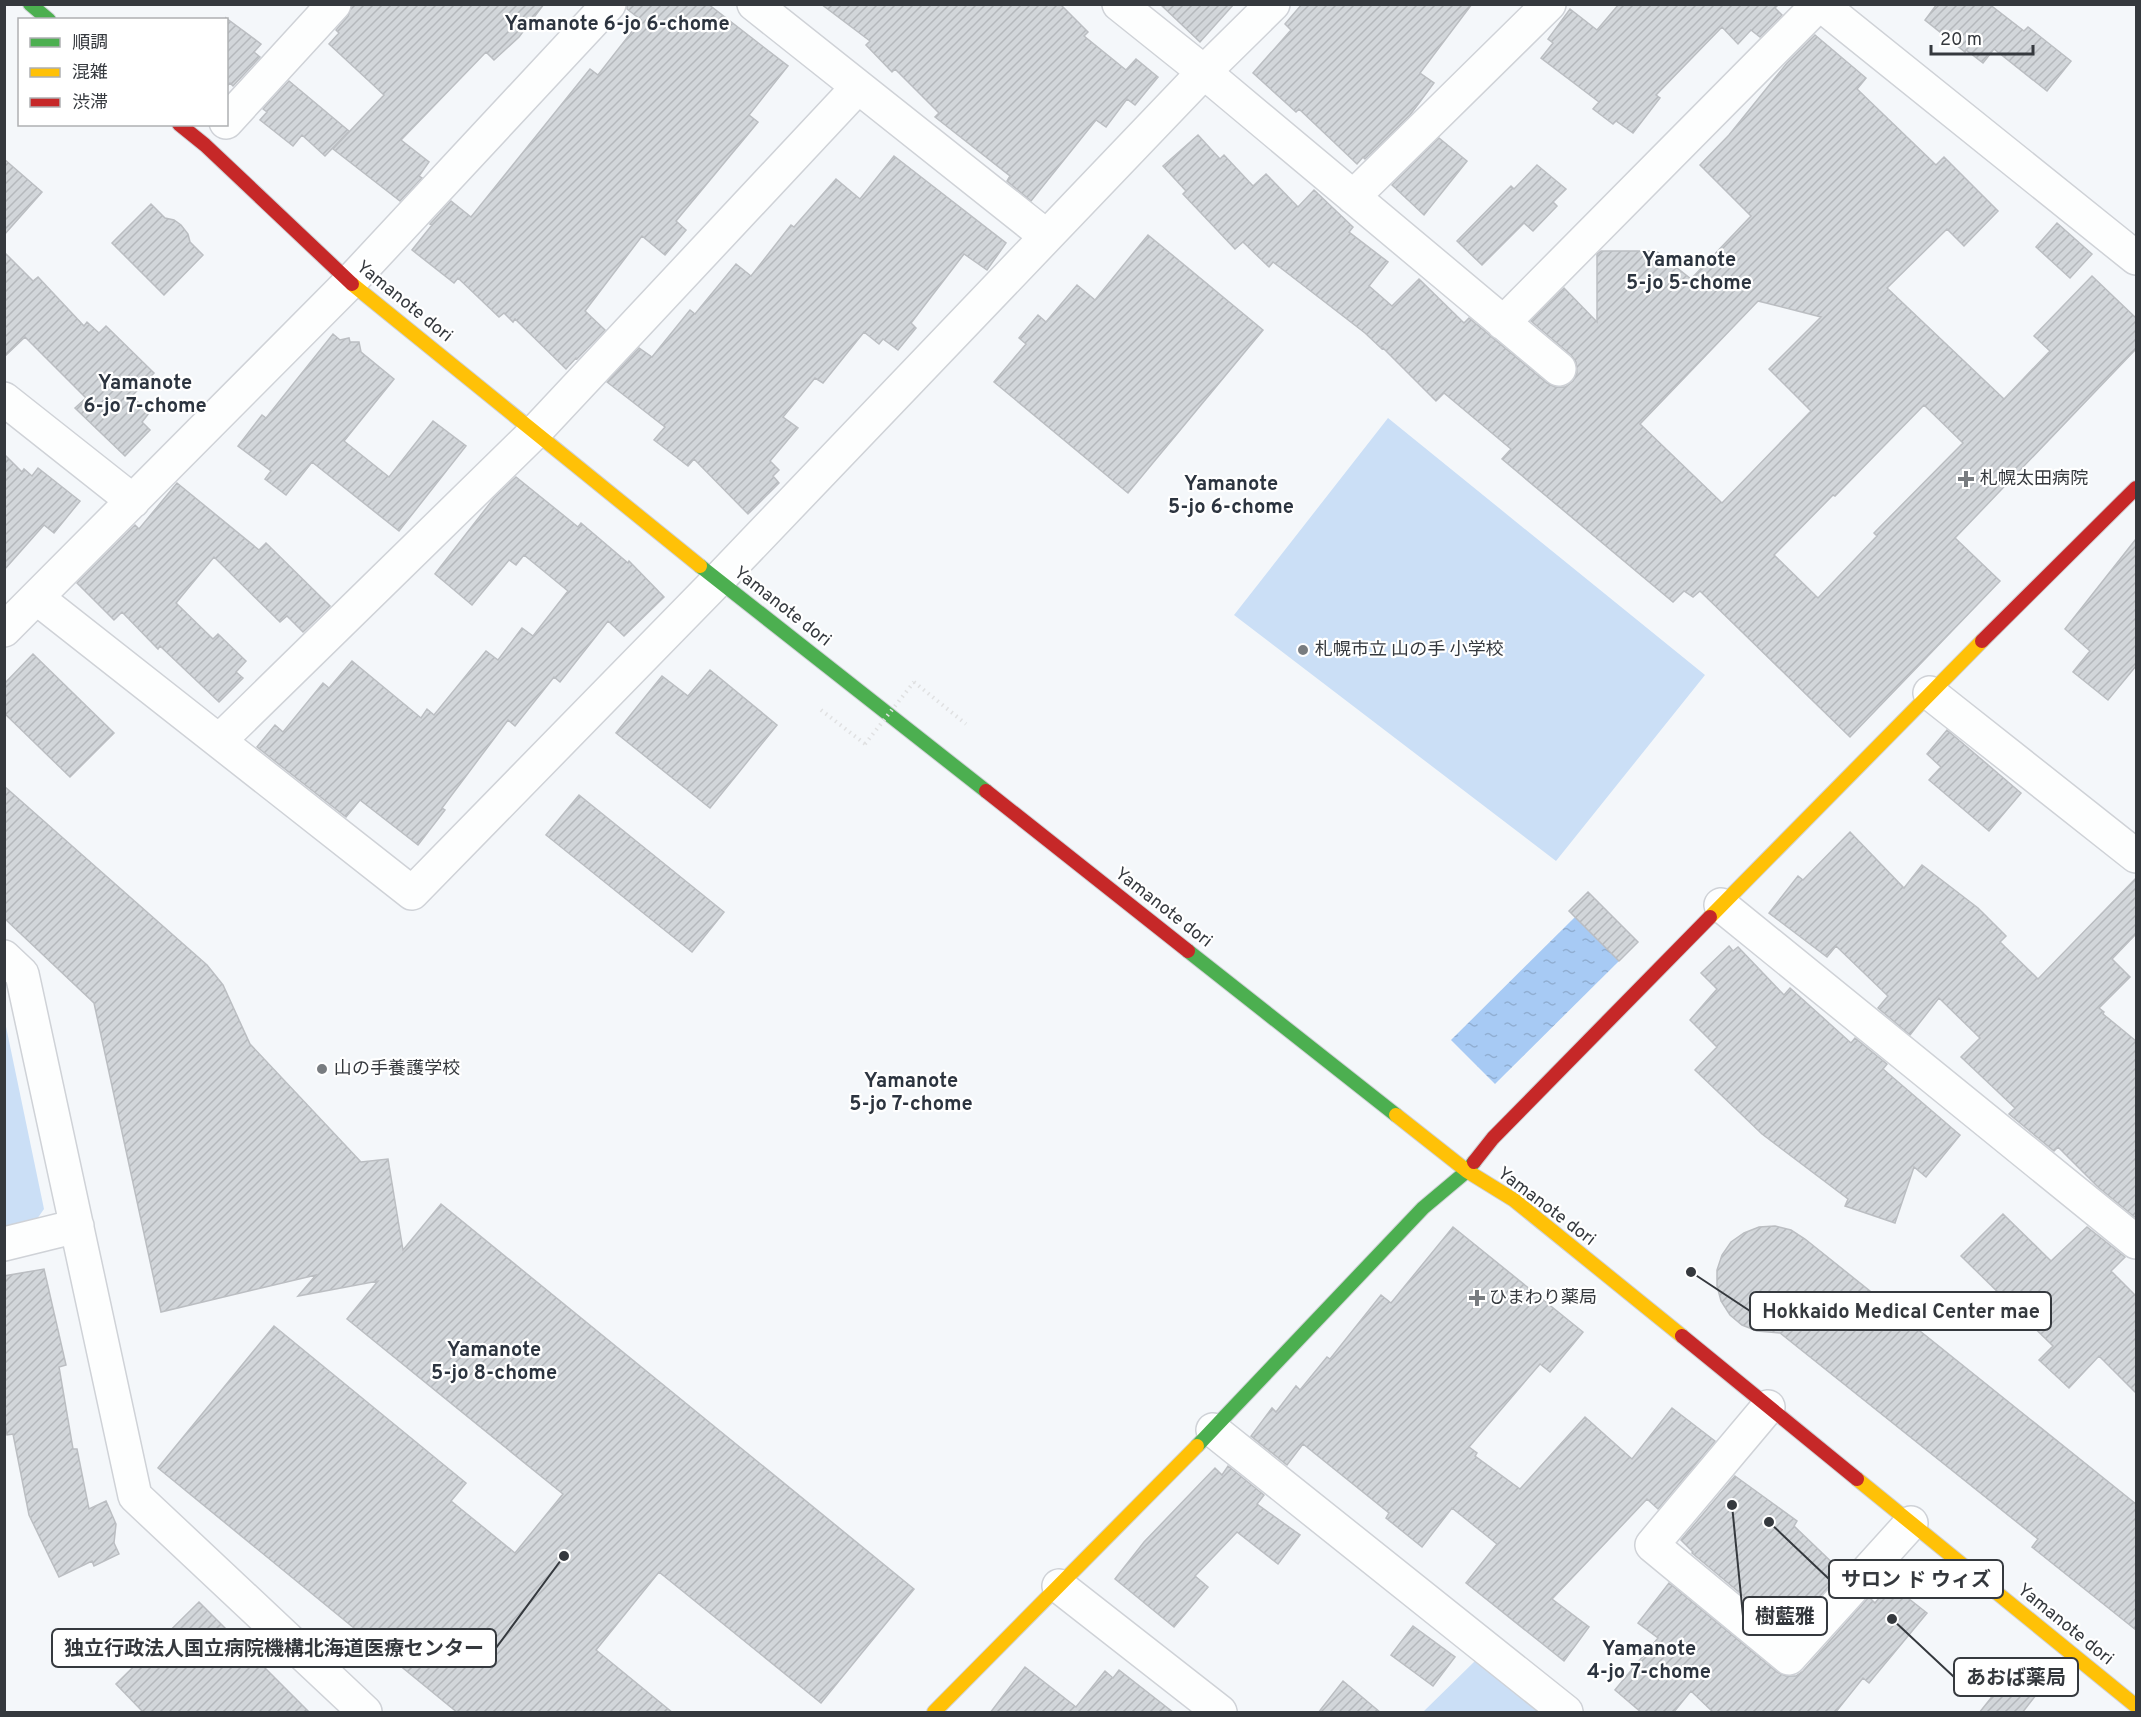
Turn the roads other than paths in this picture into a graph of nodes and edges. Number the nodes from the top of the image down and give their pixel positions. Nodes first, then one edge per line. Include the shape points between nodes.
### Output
1 (30, 4) edge
2 (334, 4) edge
3 (609, 4) edge
4 (754, 4) edge
5 (1119, 4) edge
6 (1273, 4) edge
7 (1549, 4) edge
8 (1819, 4) edge
9 (47, 18) edge
10 (1204, 72) junction
11 (858, 87) junction
12 (228, 119) edge
13 (192, 126) edge
14 (218, 130) edge
15 (1353, 197) junction
16 (1046, 236) junction
17 (2136, 258) edge
18 (350, 282) junction
19 (1503, 323) junction
20 (1559, 369) dead end
21 (4, 399) edge
22 (535, 432) junction
23 (2136, 488) edge
24 (133, 501) junction
25 (718, 580) junction
26 (37, 598) junction
27 (4, 630) edge
28 (1930, 693) junction
29 (219, 741) junction
30 (2136, 856) edge
31 (1721, 905) junction
32 (4, 957) edge
33 (1467, 1171) junction
34 (77, 1226) junction
35 (2136, 1242) edge
36 (4, 1244) edge
37 (1768, 1407) junction
38 (1213, 1430) junction
39 (1911, 1523) junction
40 (1059, 1586) junction
41 (2136, 1706) edge
42 (365, 1713) edge
43 (934, 1713) edge
44 (1220, 1713) edge
45 (1566, 1713) edge

1 - 9 main road
2 - 12 street
3 - 18 street
4 - 11 street
5 - 10 street
6 - 10 street
7 - 15 street
8 - 17 street
8 - 19 street
10 - 15 street
10 - 16 street
11 - 16 street
11 - 22 street
13 - 14 main road, Yamanote dori
14 - 18 main road, Yamanote dori
15 - 19 street
16 - 25 street
18 - 22 main road, Yamanote dori
18 - 24 street
19 - 20 street
21 - 24 street
22 - 25 main road, Yamanote dori
22 - 29 street
23 - 28 main road
24 - 26 street
25 - 29 street via 412,892
25 - 33 main road, Yamanote dori
26 - 27 street
26 - 29 street
28 - 30 street
28 - 31 main road
31 - 33 main road via 1493,1138
31 - 35 street
32 - 34 street via 22,974
33 - 37 main road, Yamanote dori via 1514,1200
33 - 38 main road via 1423,1208
34 - 36 street
34 - 42 street via 135,1496
37 - 39 main road, Yamanote dori
37 - 39 street via 1652,1545 1789,1659
38 - 40 main road
38 - 45 street
39 - 41 main road, Yamanote dori
40 - 43 main road
40 - 44 street

